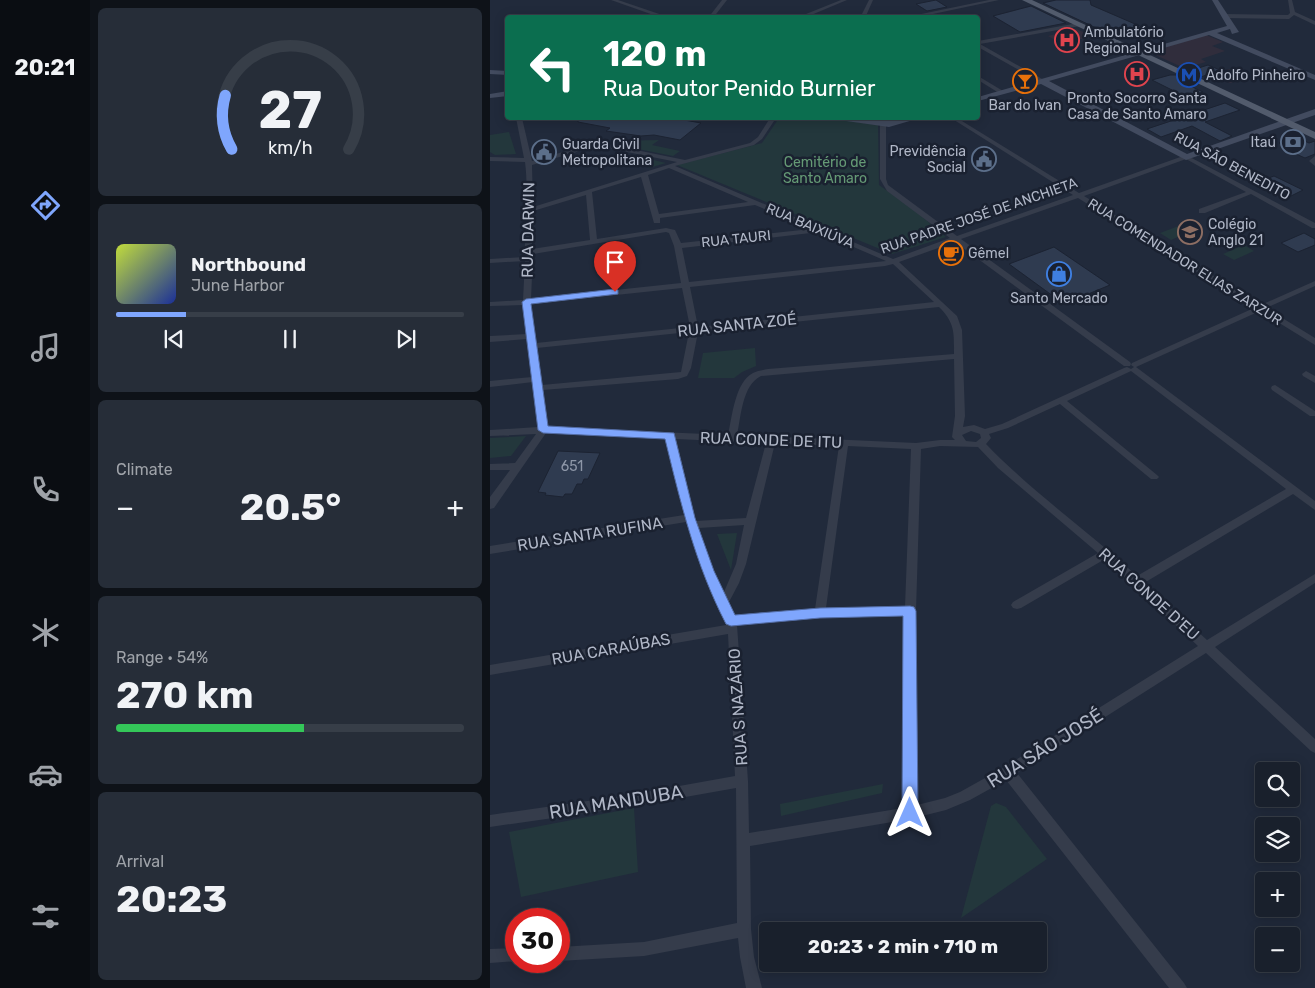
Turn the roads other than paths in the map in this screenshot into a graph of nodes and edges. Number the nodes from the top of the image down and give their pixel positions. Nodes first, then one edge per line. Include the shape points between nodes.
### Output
1 (613, 0) edge
2 (725, 0) edge
3 (845, 0) edge
4 (871, 0) edge
5 (997, 0) edge
6 (1026, 0) edge
7 (1215, 0) edge
8 (1290, 0) edge
9 (1293, 13) junction
10 (660, 15) edge
11 (712, 15) edge
12 (806, 15) edge
13 (864, 15) edge
14 (920, 15) edge
15 (1224, 16) junction
16 (1315, 23) edge
17 (1078, 25) junction
18 (1230, 27) junction
19 (1208, 32) junction
20 (980, 44) edge
21 (980, 45) edge
22 (1247, 49) junction
23 (1138, 53) junction
24 (490, 72) edge
25 (505, 73) edge
26 (1315, 78) edge
27 (980, 79) edge
28 (1042, 81) junction
29 (1000, 92) junction
30 (505, 94) edge
31 (490, 96) edge
32 (980, 98) edge
33 (1315, 112) edge
34 (520, 120) edge
35 (772, 120) edge
36 (858, 120) edge
37 (909, 120) edge
38 (957, 120) edge
39 (1285, 122) junction
40 (883, 124) junction
41 (1315, 136) edge
42 (1186, 156) junction
43 (1315, 158) edge
44 (490, 160) edge
45 (686, 161) junction
46 (528, 162) junction
47 (1315, 164) edge
48 (669, 166) junction
49 (644, 174) junction
50 (589, 192) junction
51 (1251, 192) junction
52 (1077, 196) junction
53 (756, 203) junction
54 (530, 210) junction
55 (1202, 211) dead end
56 (656, 216) junction
57 (1315, 226) edge
58 (823, 230) junction
59 (659, 232) junction
60 (956, 240) junction
61 (594, 242) junction
62 (678, 246) junction
63 (529, 255) junction
64 (490, 261) edge
65 (895, 262) junction
66 (1315, 283) edge
67 (686, 284) junction
68 (526, 302) junction
69 (490, 304) edge
70 (941, 304) junction
71 (1260, 308) junction
72 (694, 329) junction
73 (530, 336) junction
74 (490, 339) edge
75 (1315, 342) edge
76 (533, 346) junction
77 (958, 356) junction
78 (1131, 367) junction
79 (1306, 374) dead end
80 (1315, 380) edge
81 (490, 384) edge
82 (537, 384) junction
83 (1275, 388) dead end
84 (1060, 400) junction
85 (1311, 409) edge
86 (960, 416) junction
87 (973, 428) junction
88 (543, 430) junction
89 (490, 432) edge
90 (984, 432) junction
91 (957, 434) junction
92 (670, 435) junction
93 (732, 438) junction
94 (771, 440) junction
95 (844, 443) junction
96 (940, 443) junction
97 (963, 444) junction
98 (980, 444) junction
99 (916, 446) junction
100 (517, 466) junction
101 (490, 467) edge
102 (1154, 477) dead end
103 (1294, 489) junction
104 (490, 505) edge
105 (1315, 506) edge
106 (691, 521) junction
107 (750, 521) junction
108 (490, 550) edge
109 (1106, 554) junction
110 (1315, 578) edge
111 (1136, 582) junction
112 (723, 602) junction
113 (1017, 605) dead end
114 (910, 611) junction
115 (820, 613) junction
116 (732, 624) junction
117 (1207, 646) junction
118 (490, 670) edge
119 (1315, 747) edge
120 (1008, 772) junction
121 (742, 781) junction
122 (910, 813) junction
123 (490, 821) edge
124 (744, 840) junction
125 (744, 929) junction
126 (570, 953) edge
127 (505, 955) edge
128 (490, 956) edge
129 (1174, 986) edge
130 (754, 988) edge

1 - 10 street
2 - 11 street
3 - 12 street
4 - 13 street
5 - 14 street
6 - 17 main road
7 - 15 street
8 - 9 street
9 - 15 street via 1289,17
9 - 16 street
15 - 18 street
17 - 20 street
17 - 23 main road
18 - 19 street
18 - 22 street
19 - 22 street
19 - 23 street
21 - 28 street, RUA SÃO BENEDITO
22 - 26 street
23 - 28 street
23 - 39 main road
24 - 25 street
27 - 29 street
28 - 29 street
28 - 42 street, RUA SÃO BENEDITO
29 - 32 street
30 - 31 street
33 - 39 street, RUA PADRE JOSÉ DE ANCHIETA
34 - 46 street, RUA DARWIN
35 - 45 street via 757,141
36 - 40 street
37 - 40 street
38 - 52 street, RUA COMENDADOR ELIAS ZARZUR
39 - 41 main road
39 - 42 street, RUA PADRE JOSÉ DE ANCHIETA
40 - 60 street via 884,185
42 - 51 street, RUA SÃO BENEDITO
42 - 52 street, RUA PADRE JOSÉ DE ANCHIETA
43 - 47 street via 1312,161
44 - 46 street
45 - 46 street via 597,144
45 - 48 street
46 - 54 street, RUA DARWIN
48 - 49 street
48 - 53 street, RUA BAIXIÚVA
49 - 50 street
49 - 56 street
50 - 54 street
50 - 61 street
51 - 55 street
51 - 57 street, RUA SÃO BENEDITO
52 - 60 street, RUA PADRE JOSÉ DE ANCHIETA
52 - 71 street, RUA COMENDADOR ELIAS ZARZUR
53 - 56 street
53 - 58 street, RUA BAIXIÚVA
54 - 63 street, RUA DARWIN
56 - 59 street
58 - 62 street, RUA TAURI
58 - 65 street, RUA BAIXIÚVA
59 - 61 street
59 - 62 street via 672,232
60 - 65 street, RUA PADRE JOSÉ DE ANCHIETA
60 - 78 street
61 - 63 street
62 - 67 street
63 - 64 street
63 - 68 street, RUA DARWIN
65 - 67 street, RUA PADRE JOSÉ DE ANCHIETA
65 - 70 street, RUA BAIXIÚVA
66 - 71 street
67 - 68 street, RUA PADRE JOSÉ DE ANCHIETA
67 - 72 street
68 - 69 street, RUA PADRE JOSÉ DE ANCHIETA
68 - 73 street, RUA DARWIN
70 - 72 street, RUA SANTA ZOÉ
70 - 77 street, RUA BAIXIÚVA via 953,316 958,330
71 - 75 street, RUA COMENDADOR ELIAS ZARZUR
71 - 78 street
72 - 76 street, RUA SANTA ZOÉ
72 - 82 street via 684,374
73 - 74 street
73 - 76 street, RUA DARWIN
76 - 82 street, RUA DARWIN
77 - 86 street, RUA BAIXIÚVA
77 - 93 street via 754,375 747,383
78 - 84 street
78 - 103 street
79 - 80 street
81 - 82 street
82 - 88 street, RUA DARWIN
83 - 85 street
84 - 90 street via 1005,426
84 - 102 street
86 - 87 street
86 - 91 street
87 - 90 street
87 - 91 street, RUA CONDE DE ITU
88 - 89 street, RUA CONDE DE ITU
88 - 92 street, RUA CONDE DE ITU
88 - 100 street
90 - 98 street via 985,440
91 - 96 street, RUA CONDE DE ITU
91 - 97 street
92 - 93 street, RUA CONDE DE ITU
92 - 106 street, RUA S NAZÁRIO
93 - 94 street, RUA CONDE DE ITU
94 - 95 street, RUA CONDE DE ITU
94 - 107 street
95 - 99 street, RUA CONDE DE ITU
95 - 115 street
96 - 97 street, RUA CONDE DE ITU
96 - 99 street, RUA CONDE DE ITU
97 - 98 street, RUA CONDE DE ITU
98 - 109 street, RUA CONDE D'EU via 1001,466
99 - 114 street
100 - 101 street
100 - 104 street
103 - 105 street
103 - 111 street
106 - 107 street, RUA SANTA RUFINA
106 - 108 street, RUA SANTA RUFINA
106 - 112 street, RUA S NAZÁRIO via 708,571
107 - 112 street via 739,571
109 - 111 street, RUA CONDE D'EU
109 - 113 street
110 - 117 street, RUA SÃO JOSÉ
111 - 117 street, RUA CONDE D'EU
112 - 116 street, RUA S NAZÁRIO
114 - 115 street, RUA CARAÚBAS
114 - 122 street
115 - 116 street, RUA CARAÚBAS
116 - 118 street, RUA CARAÚBAS
116 - 121 street, RUA S NAZÁRIO
117 - 119 street, RUA CONDE D'EU
117 - 120 street, RUA SÃO JOSÉ
120 - 122 street, RUA SÃO JOSÉ via 959,798
120 - 129 street
121 - 123 street, RUA MANDUBA
121 - 124 street, RUA S NAZÁRIO
122 - 124 street, RUA SÃO JOSÉ
124 - 125 street, RUA S NAZÁRIO
125 - 126 street via 644,949
125 - 130 street, RUA S NAZÁRIO
127 - 128 street

